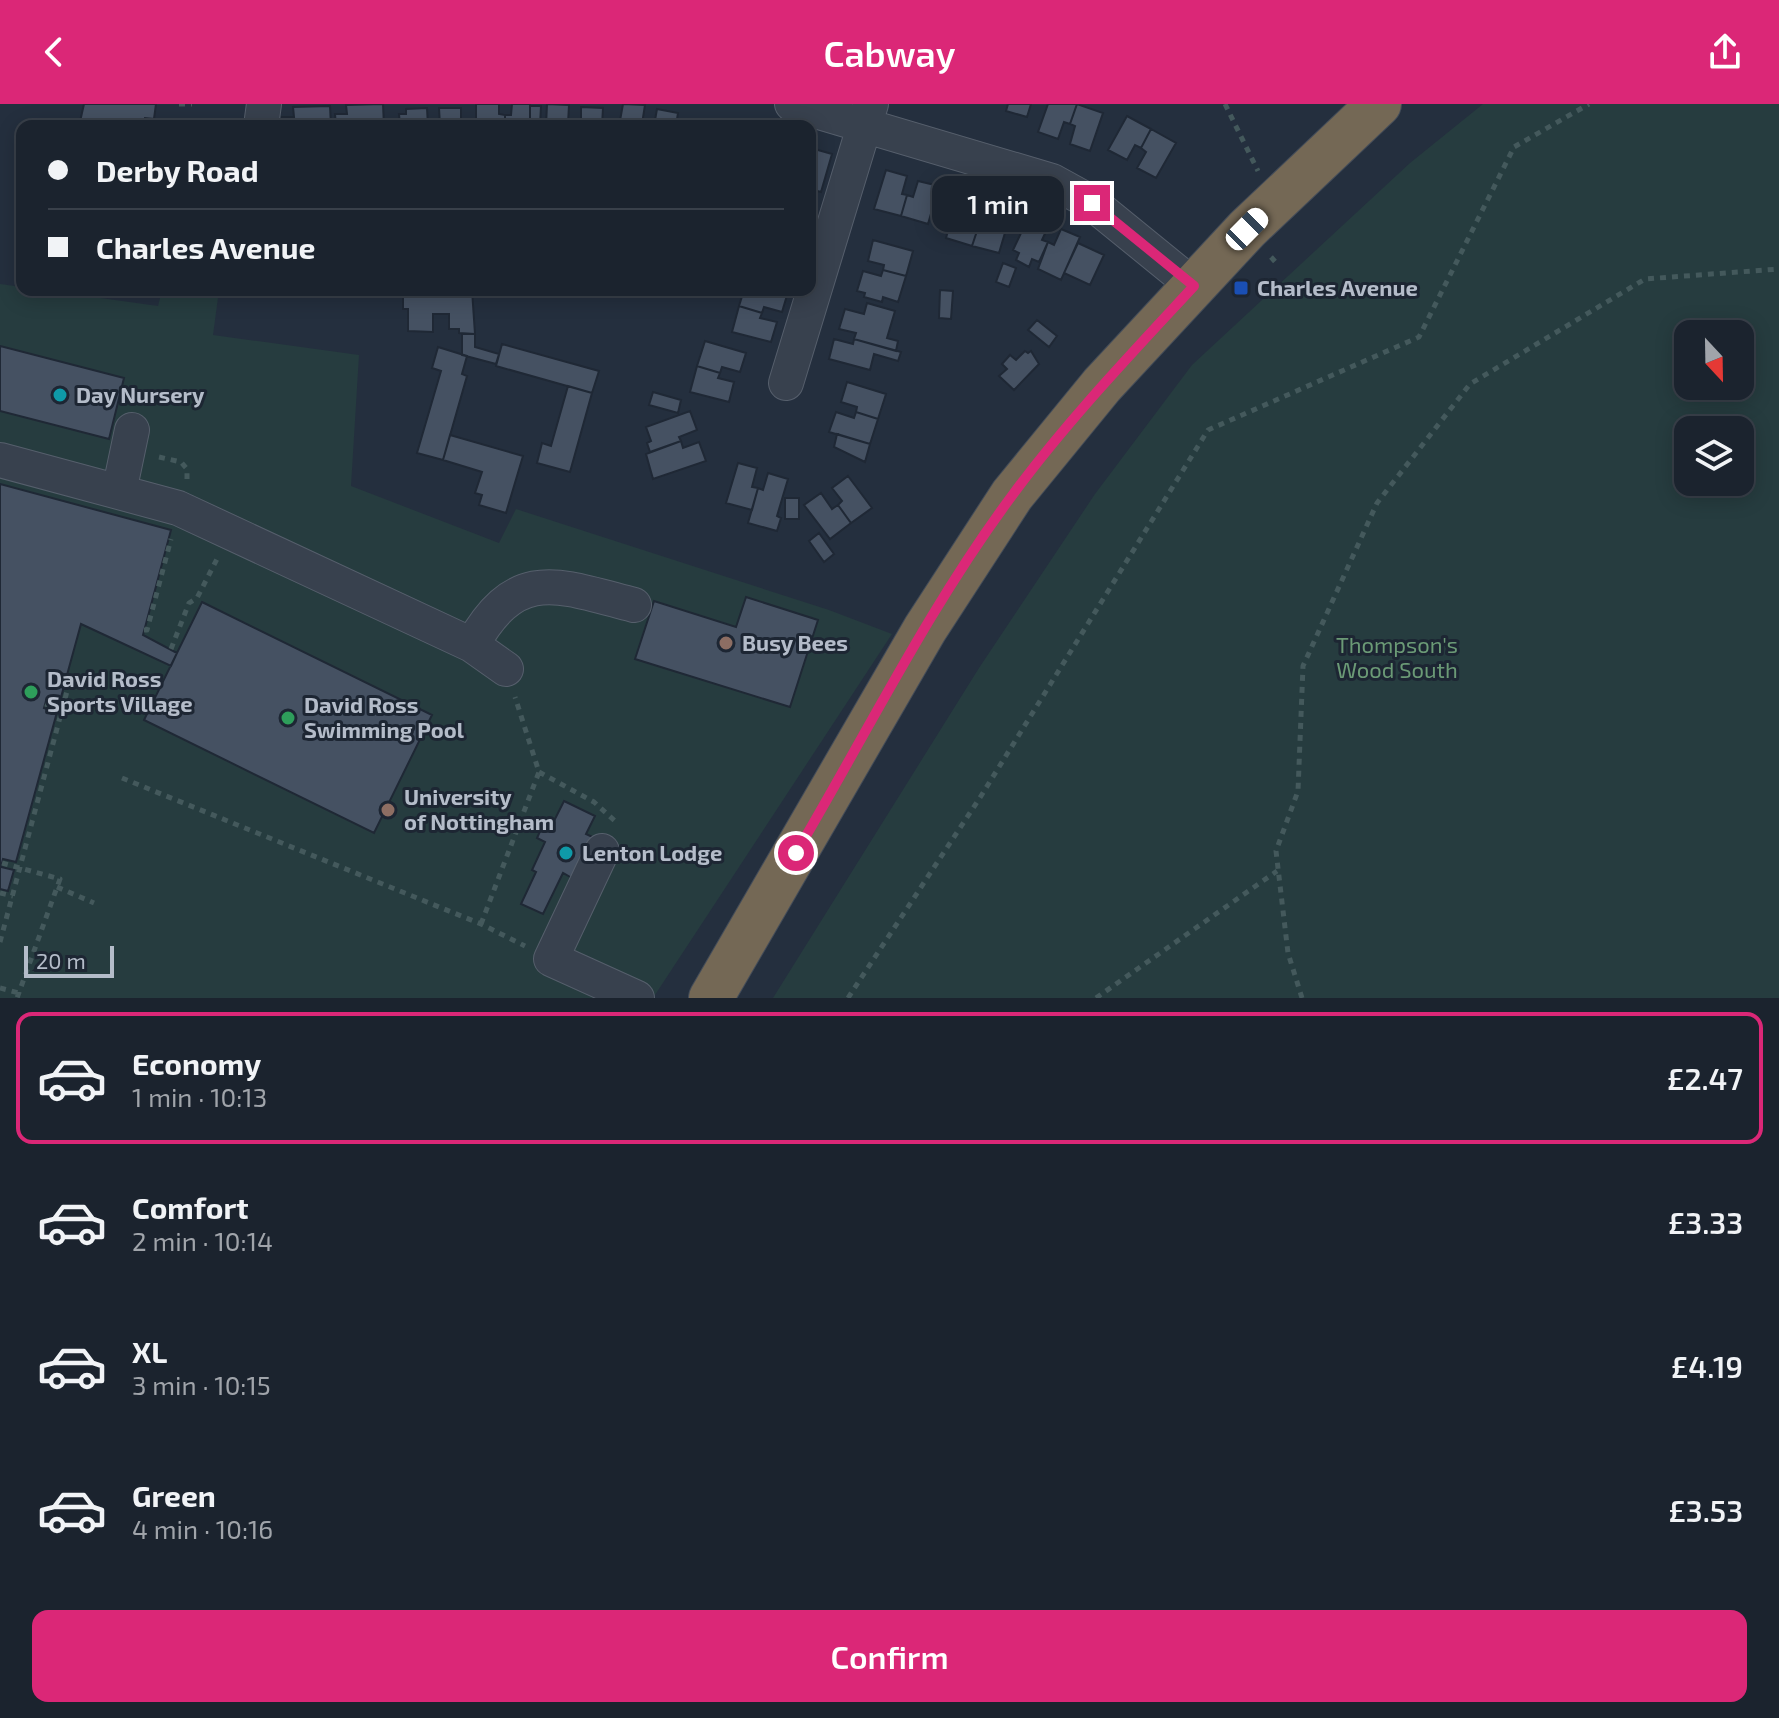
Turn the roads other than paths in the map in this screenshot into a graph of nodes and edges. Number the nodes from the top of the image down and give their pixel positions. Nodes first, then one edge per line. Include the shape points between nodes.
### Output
1 (792, 104) edge
2 (1379, 104) edge
3 (868, 114) edge
4 (816, 285) edge
5 (1194, 286) junction
6 (813, 296) edge
7 (786, 383) dead end
8 (130, 440) road end
9 (0, 460) edge
10 (119, 492) junction
11 (634, 605) dead end
12 (472, 645) junction
13 (506, 669) road end
14 (602, 851) road end
15 (637, 998) edge
16 (711, 998) edge

1 - 3 street
2 - 5 highway via 1273,202
3 - 4 street
3 - 5 street via 1075,192
5 - 16 highway via 1102,385 1012,495 925,629
6 - 7 street
8 - 10 street
9 - 10 street
10 - 12 street via 178,508
11 - 12 street via 568,588 541,587 511,595 488,616
12 - 13 street
14 - 15 street via 551,959

